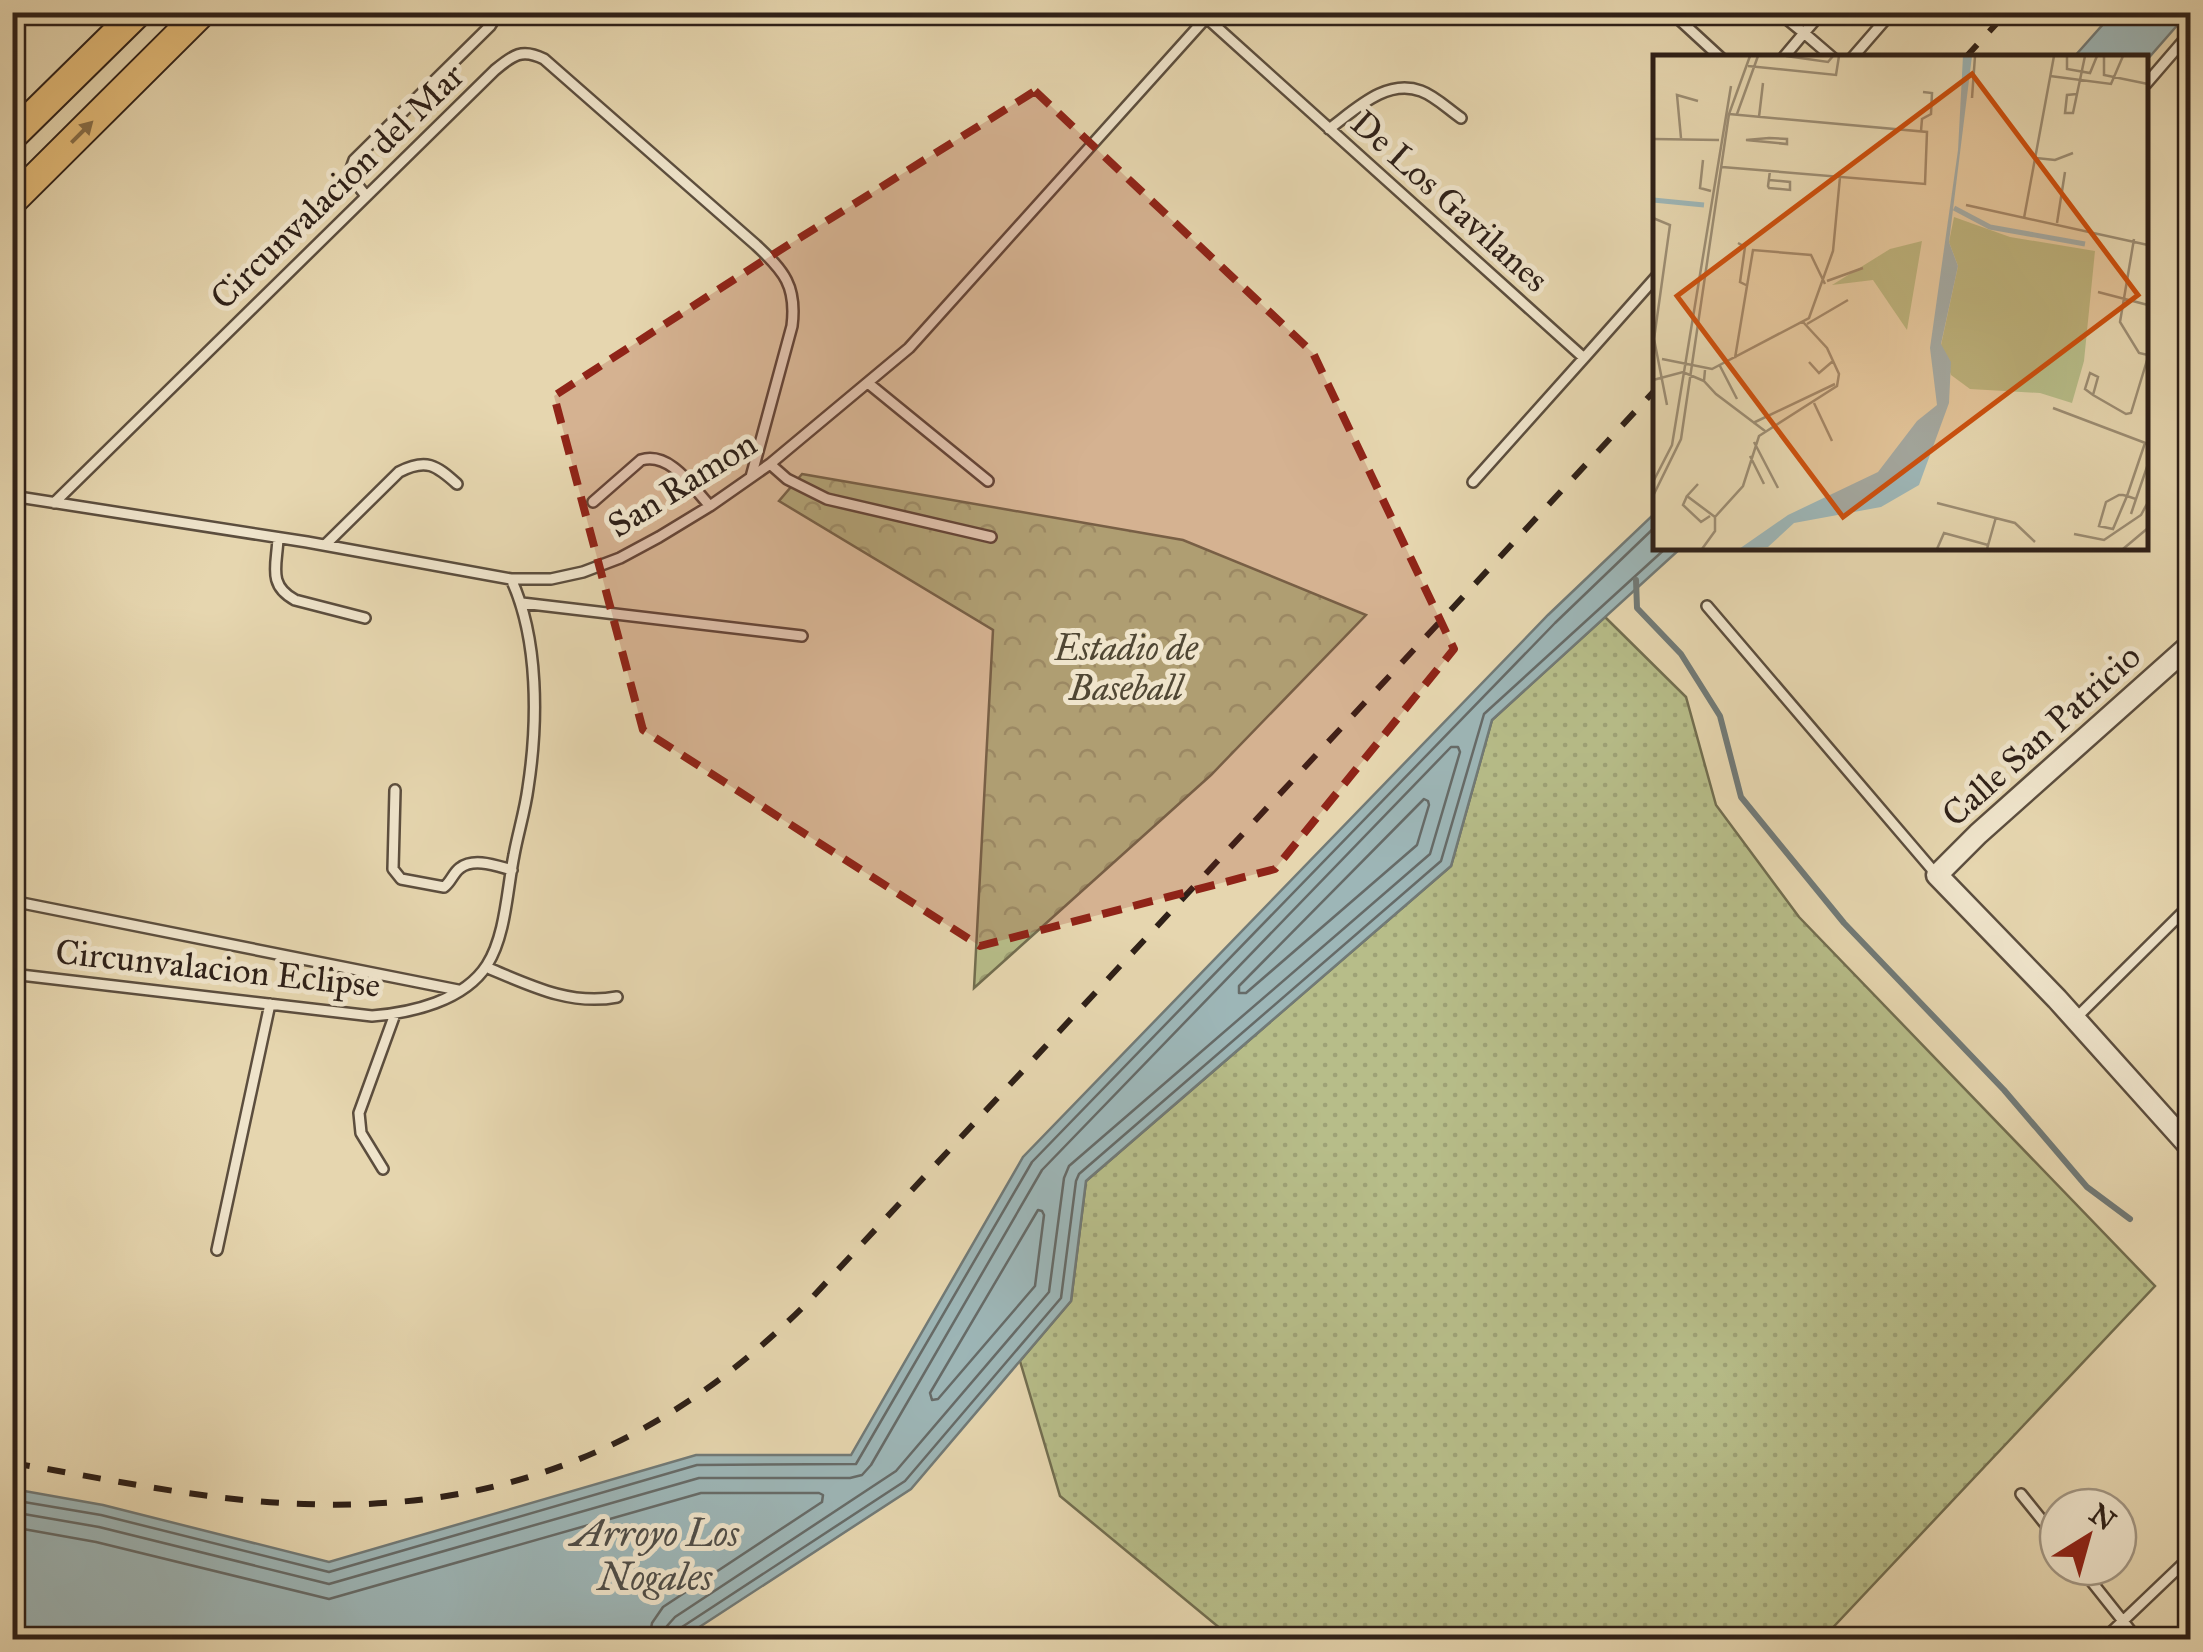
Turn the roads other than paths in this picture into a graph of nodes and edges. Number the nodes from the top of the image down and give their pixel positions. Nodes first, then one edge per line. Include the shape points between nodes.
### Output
1 (138, 12) edge
2 (202, 12) edge
3 (499, 12) edge
4 (1672, 12) edge
5 (1778, 12) edge
6 (1822, 12) edge
7 (1892, 12) edge
8 (1203, 15) edge
9 (1804, 33) junction
10 (2190, 33) edge
11 (1718, 55) edge
12 (1786, 55) edge
13 (1830, 55) edge
14 (1855, 55) edge
15 (2148, 82) edge
16 (1460, 118) dead end
17 (1329, 129) junction
18 (12, 136) edge
19 (366, 196) junction
20 (12, 200) edge
21 (1653, 281) edge
22 (1584, 358) junction
23 (868, 383) junction
24 (770, 464) junction
25 (751, 478) junction
26 (988, 481) dead end
27 (1473, 482) dead end
28 (458, 484) dead end
29 (12, 496) edge
30 (593, 502) dead end
31 (54, 503) junction
32 (710, 506) junction
33 (991, 537) dead end
34 (278, 538) junction
35 (326, 546) junction
36 (511, 579) junction
37 (522, 603) junction
38 (1707, 606) dead end
39 (365, 618) dead end
40 (802, 636) dead end
41 (2190, 644) edge
42 (395, 790) dead end
43 (512, 870) junction
44 (1937, 875) junction
45 (12, 901) edge
46 (2190, 905) edge
47 (486, 967) junction
48 (12, 974) edge
49 (458, 990) junction
50 (617, 996) dead end
51 (270, 1004) junction
52 (395, 1014) junction
53 (2075, 1019) junction
54 (2190, 1146) edge
55 (384, 1169) dead end
56 (217, 1250) dead end
57 (2022, 1494) dead end
58 (2038, 1514) edge
59 (2190, 1557) edge
60 (2096, 1587) edge
61 (2123, 1621) junction
62 (2103, 1640) edge
63 (2138, 1640) edge

1 - 18 highway
20 -> 2 highway
3 - 19 lane via 354,160 349,174
4 - 11 lane
5 - 9 lane
6 - 9 lane
7 - 14 lane
8 - 17 lane, De Los Gavilanes
8 - 23 lane, San Ramon via 909,348
9 - 12 lane
9 - 13 lane
10 - 15 lane
16 - 17 lane via 1424,92 1396,88
17 - 22 lane, De Los Gavilanes
19 - 25 lane, Circunvalacion del Mar via 509,58 532,53 544,59 756,245 790,285 792,326
19 - 31 lane, Circunvalacion del Mar
21 - 22 lane
22 - 27 lane
23 - 24 lane, San Ramon
23 - 26 lane
24 - 25 lane, San Ramon
24 - 33 lane via 827,499
25 - 32 lane, San Ramon
28 - 35 lane via 433,465 414,464 398,472
29 - 31 lane, San Ramon
30 - 32 lane via 651,457 675,469
31 - 34 lane, San Ramon
32 - 36 lane, San Ramon via 583,572
34 - 35 lane, San Ramon
34 - 39 lane via 276,580 284,594
35 - 36 lane, San Ramon
36 - 37 lane
37 - 40 lane
37 - 43 lane via 534,714
38 - 44 lane
41 - 44 street, Calle San Patricio
42 - 43 lane via 393,869 400,878 444,888 468,864
43 - 47 lane
44 - 53 street
45 - 49 lane
46 - 53 lane
47 - 49 lane, Circunvalacion Eclipse
47 - 50 lane via 574,999
48 - 51 lane, Circunvalacion Eclipse
49 - 52 lane, Circunvalacion Eclipse
51 - 52 lane, Circunvalacion Eclipse
51 - 56 lane
52 - 55 lane via 359,1113 362,1133
53 - 54 street
57 - 58 lane
59 - 61 lane
60 - 61 lane
61 - 62 lane
61 - 63 lane

